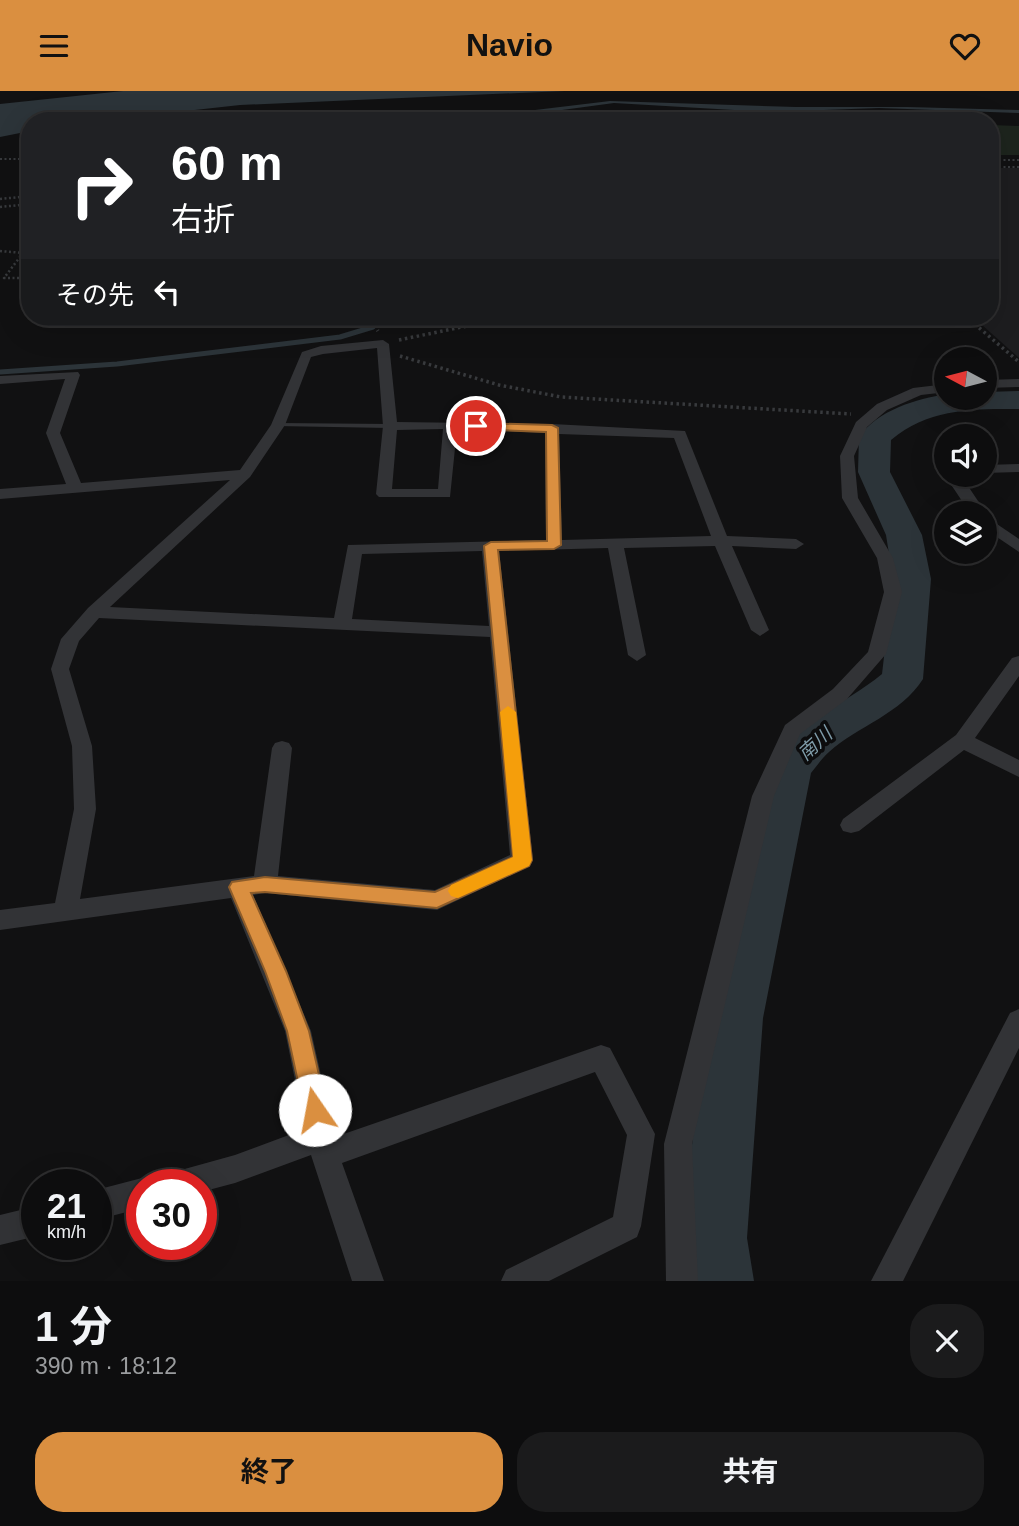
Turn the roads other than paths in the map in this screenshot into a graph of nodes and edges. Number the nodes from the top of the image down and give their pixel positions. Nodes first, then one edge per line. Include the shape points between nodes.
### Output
1 (0, 380) edge
2 (1019, 383) edge
3 (998, 384) edge
4 (934, 389) edge
5 (278, 425) junction
6 (450, 425) junction
7 (390, 426) junction
8 (552, 428) junction
9 (1019, 468) edge
10 (997, 469) edge
11 (245, 474) junction
12 (75, 487) junction
13 (0, 494) edge
14 (997, 530) edge
15 (721, 541) junction
16 (615, 544) junction
17 (796, 544) dead end
18 (554, 545) junction
19 (491, 546) junction
20 (1019, 547) edge
21 (94, 612) junction
22 (342, 624) junction
23 (760, 630) dead end
24 (500, 632) junction
25 (637, 655) dead end
26 (1019, 662) edge
27 (963, 740) junction
28 (282, 748) dead end
29 (1019, 769) edge
30 (851, 825) dead end
31 (251, 886) junction
32 (66, 909) junction
33 (0, 920) edge
34 (1019, 1021) edge
35 (323, 1146) junction
36 (217, 1174) edge
37 (21, 1225) edge
38 (0, 1230) edge
39 (368, 1281) edge
40 (517, 1281) edge
41 (682, 1281) edge
42 (887, 1281) edge

1 - 12 street via 73,375 53,433
2 - 3 street
4 - 41 street via 918,391 882,407 861,425 847,456 850,498 885,558 893,592 877,654 840,694 792,730 763,796 678,1144
5 - 7 lane
5 - 7 street via 306,355 321,350 383,348
5 - 11 street
6 - 7 street
6 - 7 street via 445,494 384,493
6 - 8 street
8 - 15 street via 681,434
8 - 18 street
9 - 10 street
11 - 12 street
11 - 21 street
12 - 13 street
14 - 20 street
15 - 16 street
15 - 17 street
15 - 23 street
16 - 18 street
16 - 25 street
18 - 19 street
19 - 22 street via 354,549
19 - 24 street
21 - 22 street
21 - 32 street via 70,639 60,669 82,746 85,809
22 - 24 street
24 - 31 street via 522,860 437,900
26 - 27 street
27 - 29 street
27 - 30 street
28 - 31 street
31 - 32 street
31 - 35 street via 298,1031
32 - 33 street
34 - 42 street
35 - 36 street
35 - 39 street
35 - 40 street via 601,1057 641,1134 626,1226
37 - 38 street

